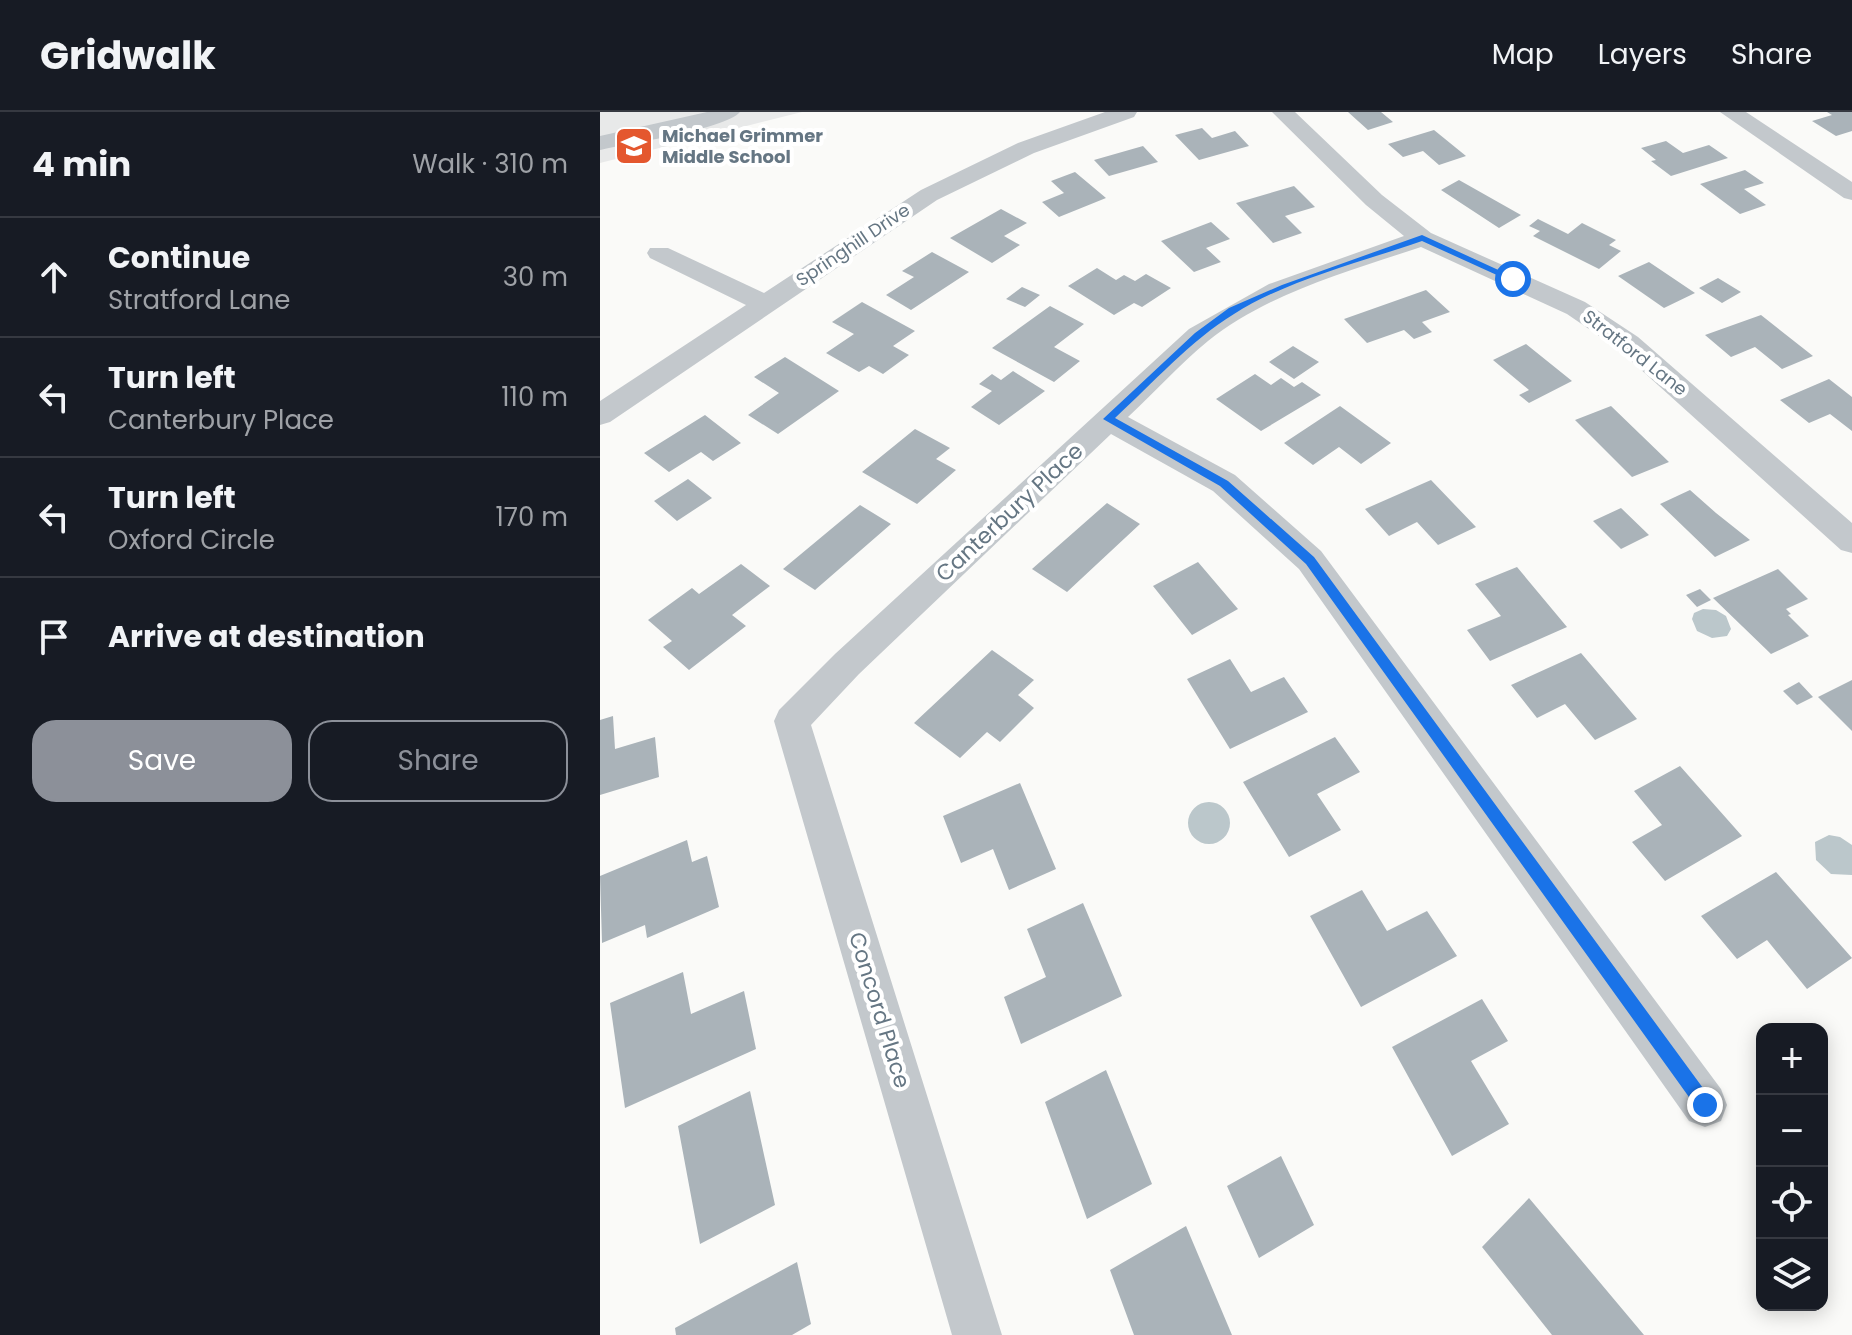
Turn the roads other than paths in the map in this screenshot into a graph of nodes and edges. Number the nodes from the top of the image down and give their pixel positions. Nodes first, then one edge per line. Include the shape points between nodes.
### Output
1 (729, 112) edge
2 (1126, 112) edge
3 (1283, 112) edge
4 (1731, 112) edge
5 (600, 143) edge
6 (1852, 193) edge
7 (1422, 238) junction
8 (659, 253) dead end
9 (766, 304) junction
10 (600, 415) edge
11 (1108, 419) junction
12 (1852, 541) edge
13 (818, 695) joint
14 (1705, 1105) dead end
15 (977, 1335) edge

1 - 5 street
2 - 9 street, Springhill Drive via 1040,142 929,195
3 - 7 street, Stratford Lane via 1374,200
4 - 6 street
7 - 11 street, Canterbury Place via 1232,310
7 - 12 street, Stratford Lane via 1576,308 1628,343
8 - 9 street
9 - 10 street, Springhill Drive
11 - 13 street, Canterbury Place
11 - 14 street via 1224,483 1310,560
13 - 15 street, Concord Place via 792,721

